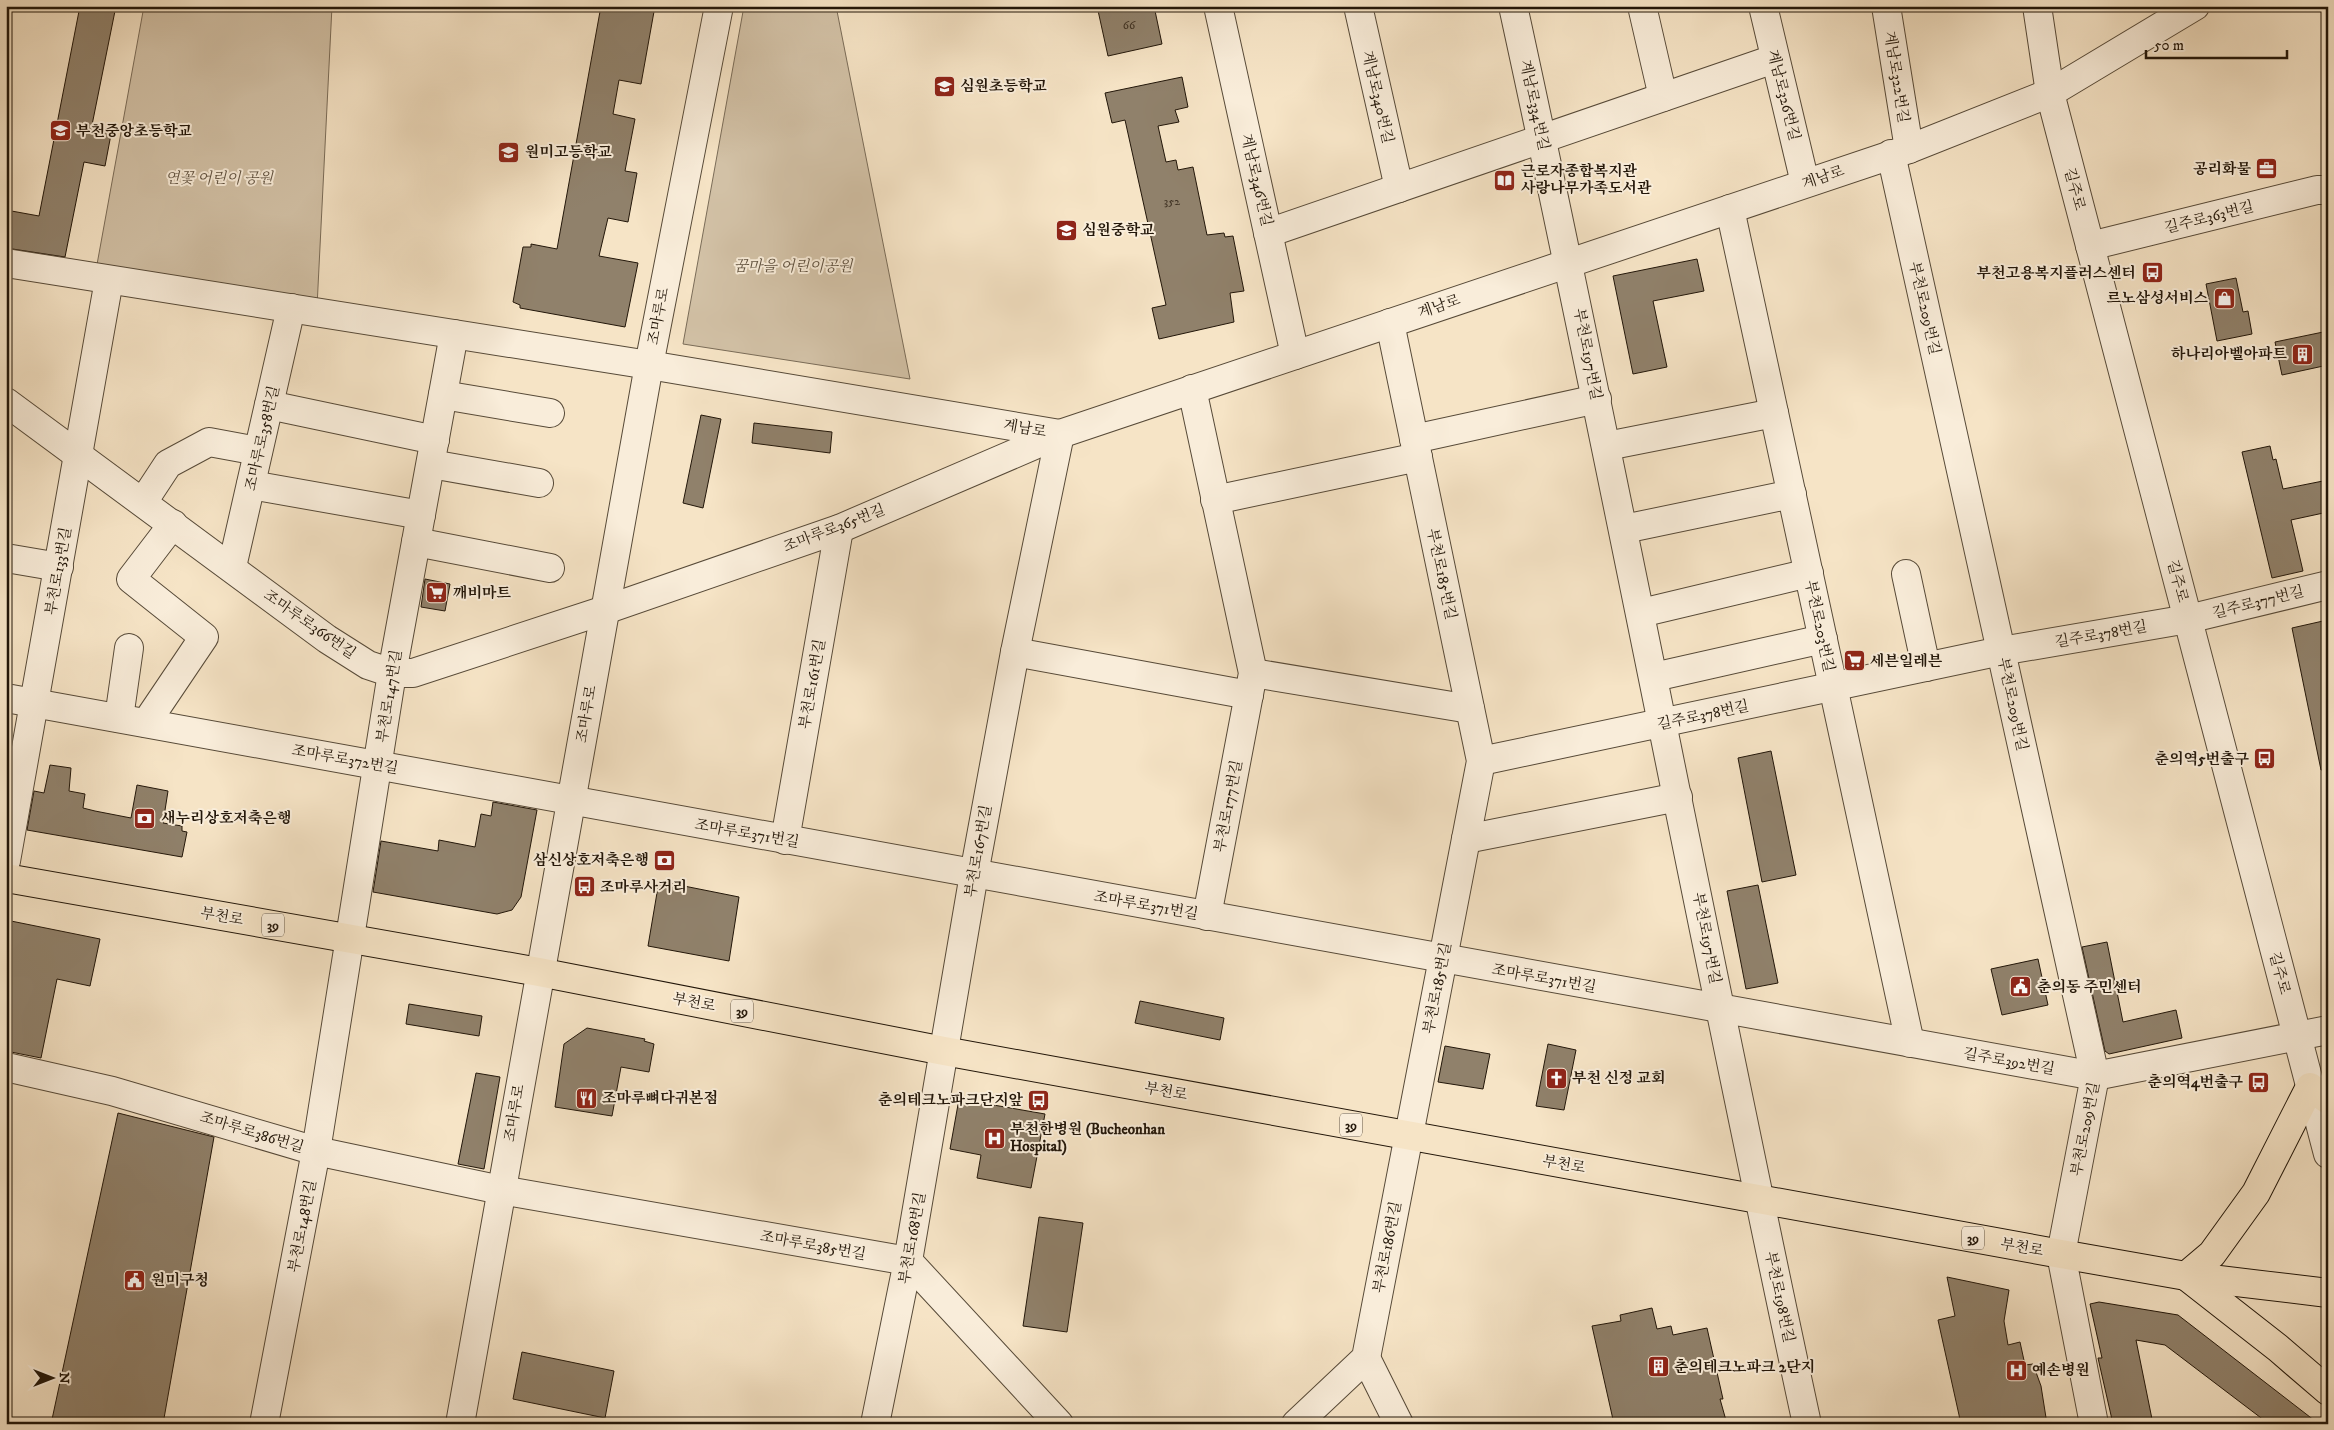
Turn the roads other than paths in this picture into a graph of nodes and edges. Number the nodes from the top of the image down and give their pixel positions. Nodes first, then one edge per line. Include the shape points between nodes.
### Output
1 (719, 6) edge
2 (1218, 6) edge
3 (1358, 6) edge
4 (1513, 6) edge
5 (1642, 6) edge
6 (1763, 6) edge
7 (1886, 6) edge
8 (2036, 6) edge
9 (2195, 6) edge
10 (1774, 59) junction
11 (2050, 93) junction
12 (1663, 97) junction
13 (1542, 138) junction
14 (1900, 152) junction
15 (1805, 183) junction
16 (1398, 188) junction
17 (2328, 190) edge
18 (1730, 209) junction
19 (1268, 233) junction
20 (2090, 246) junction
21 (1570, 262) junction
22 (6, 263) edge
23 (109, 280) junction
24 (291, 308) junction
25 (1390, 323) junction
26 (454, 334) junction
27 (1295, 355) junction
28 (649, 365) junction
29 (1192, 390) junction
30 (443, 395) junction
31 (1597, 399) junction
32 (6, 402) edge
33 (269, 406) junction
34 (1774, 412) junction
35 (550, 413) dead end
36 (1060, 434) junction
37 (1607, 446) junction
38 (1416, 448) junction
39 (258, 451) junction
40 (433, 452) junction
41 (78, 455) junction
42 (539, 483) dead end
43 (251, 484) junction
44 (1792, 494) junction
45 (1215, 500) junction
46 (142, 502) junction
47 (421, 515) junction
48 (173, 524) junction
49 (839, 529) junction
50 (1624, 529) junction
51 (416, 542) junction
52 (6, 558) edge
53 (59, 567) junction
54 (232, 567) junction
55 (550, 568) dead end
56 (1809, 573) junction
57 (1906, 574) dead end
58 (2328, 584) edge
59 (605, 610) junction
60 (1641, 613) junction
61 (2188, 619) junction
62 (1823, 639) junction
63 (129, 648) dead end
64 (2001, 651) junction
65 (1015, 652) junction
66 (1926, 667) junction
67 (392, 673) junction
68 (1654, 677) junction
69 (1251, 684) junction
70 (1834, 688) junction
71 (6, 698) edge
72 (35, 703) junction
73 (1470, 710) junction
74 (119, 718) junction
75 (146, 723) junction
76 (1663, 724) junction
77 (1481, 761) junction
78 (378, 765) junction
79 (1678, 797) junction
80 (570, 801) junction
81 (1466, 839) junction
82 (785, 840) junction
83 (6, 861) edge
84 (974, 874) junction
85 (6, 878) edge
86 (1207, 916) junction
87 (350, 938) junction
88 (1443, 959) junction
89 (539, 972) junction
90 (1721, 1010) junction
91 (2328, 1030) edge
92 (2297, 1038) junction
93 (1910, 1043) junction
94 (944, 1051) junction
95 (6, 1067) edge
96 (2095, 1076) junction
97 (2319, 1094) edge
98 (1408, 1136) junction
99 (316, 1151) junction
100 (2328, 1154) edge
101 (501, 1190) junction
102 (1759, 1200) junction
103 (2061, 1254) junction
104 (908, 1262) junction
105 (2186, 1276) junction
106 (2328, 1293) edge
107 (1366, 1358) junction
108 (2328, 1391) edge
109 (264, 1424) edge
110 (460, 1424) edge
111 (875, 1424) edge
112 (1058, 1424) edge
113 (1296, 1424) edge
114 (1399, 1424) edge
115 (1807, 1424) edge
116 (2094, 1424) edge

1 - 28 street, 조마루로
2 - 19 street, 계남로346번길
3 - 16 street, 계남로340번길
4 - 13 street, 계남로334번길
5 - 12 street
6 - 10 street, 계남로326번길
7 - 14 street, 계남로322번길
8 - 11 street, 길주로
9 - 11 street, 계남로
10 - 12 street
10 - 15 street, 계남로326번길
11 - 14 street, 계남로
11 - 20 street, 길주로
12 - 13 street
13 - 16 street
13 - 21 street, 계남로334번길
14 - 15 street, 계남로
14 - 64 street, 부천로209번길
15 - 18 street, 계남로
16 - 19 street
17 - 20 street, 길주로363번길 via 2317,190
18 - 21 street, 계남로
18 - 34 street, 부천로203번길
19 - 27 street, 계남로346번길
20 - 61 street, 길주로
21 - 25 street, 계남로
21 - 31 street, 부천로197번길
22 - 23 street, 계남로
23 - 24 street, 계남로
23 - 41 street, 부천로133번길
24 - 26 street, 계남로
24 - 33 street, 조마루로358번길
25 - 27 street, 계남로
25 - 38 street, 부천로185번길
26 - 28 street, 계남로
26 - 30 street, 부천로147번길
27 - 29 street, 계남로
28 - 36 street, 계남로
28 - 59 street, 조마루로
29 - 36 street, 계남로
29 - 45 street, 부천로177번길
30 - 35 street
30 - 40 street, 부천로147번길
31 - 37 street, 부천로197번길
31 - 38 street
32 - 41 street, 조마루로366번길
33 - 39 street, 조마루로358번길
33 - 40 street
34 - 37 street
34 - 44 street, 부천로203번길
36 - 49 street, 조마루로365번길
36 - 65 street, 부천로167번길
37 - 50 street, 부천로197번길
38 - 45 street
38 - 73 street, 부천로185번길
39 - 43 street, 조마루로358번길
39 - 46 street via 209,442 168,464
40 - 42 street
40 - 47 street, 부천로147번길
41 - 46 street, 조마루로366번길
41 - 53 street, 부천로133번길
43 - 47 street
43 - 54 street, 조마루로358번길
44 - 50 street
44 - 56 street, 부천로203번길
45 - 69 street, 부천로177번길
46 - 48 street, 조마루로366번길
47 - 51 street, 부천로147번길
48 - 54 street, 조마루로366번길
48 - 75 street via 130,579 204,638
49 - 59 street, 조마루로365번길
49 - 82 street, 부천로161번길
50 - 60 street, 부천로197번길
51 - 55 street
51 - 67 street, 부천로147번길
52 - 53 street
53 - 72 street, 부천로133번길
54 - 67 street, 조마루로366번길 via 327,639 368,665
56 - 60 street
56 - 62 street, 부천로203번길
57 - 66 street
58 - 61 street, 길주로377번길
59 - 67 street, 조마루로366번길 via 413,673
59 - 80 street, 조마루로
60 - 68 street, 부천로197번길
61 - 64 street, 길주로378번길
61 - 92 street, 길주로
62 - 68 street
62 - 70 street, 부천로203번길
63 - 74 street
64 - 66 street, 길주로378번길
64 - 96 street, 부천로209번길
65 - 69 street via 1141,675
65 - 84 street, 부천로167번길
66 - 70 street, 길주로378번길
67 - 78 street, 부천로147번길
68 - 76 street, 부천로197번길
69 - 73 street
69 - 86 street, 부천로177번길
70 - 76 street, 길주로378번길
70 - 93 street, 부천로203번길
71 - 72 street, 조마루로372번길
72 - 74 street, 조마루로372번길
72 - 83 street, 부천로133번길
73 - 77 street, 부천로185번길
74 - 75 street, 조마루로372번길
75 - 78 street, 조마루로372번길
76 - 77 street, 길주로378번길
76 - 79 street, 부천로197번길
77 - 81 street, 부천로185번길
78 - 80 street, 조마루로372번길
78 - 87 street, 부천로147번길
79 - 81 street
79 - 90 street, 부천로197번길
80 - 82 street, 조마루로371번길
80 - 89 street, 조마루로
81 - 88 street, 부천로185번길
82 - 84 street, 조마루로371번길
84 - 86 street, 조마루로371번길
84 - 94 street, 부천로167번길
85 - 87 main road, 부천로 / 39
86 - 88 street, 조마루로371번길
87 - 89 main road, 부천로 / 39
87 - 99 street, 부천로148번길
88 - 90 street, 조마루로371번길
88 - 98 street, 부천로185번길
89 - 94 main road, 부천로 / 39
89 - 101 street, 조마루로
90 - 93 street, 길주로392번길
90 - 102 street, 부천로197번길
91 - 92 street, 길주로392번길
92 - 96 street, 길주로392번길
92 - 97 street, 길주로
93 - 96 street, 길주로392번길
94 - 98 main road, 부천로 / 39
94 - 104 street, 부천로168번길
95 - 99 street, 조마루로386번길 via 112,1091
96 - 103 street, 부천로209번길
97 - 100 street, 길주로
97 - 105 main road via 2256,1193 2212,1254
98 - 102 main road, 부천로 / 39
98 - 107 street, 부천로186번길
99 - 101 street, 조마루로386번길
99 - 109 street, 부천로148번길
101 - 104 street, 조마루로385번길
101 - 110 street, 조마루로
102 - 103 main road, 부천로 / 39
102 - 115 street, 부천로198번길
103 - 105 main road, 부천로 / 39
103 - 116 street
104 - 111 street, 부천로168번길
104 - 112 street
105 - 106 main road, 부천로 / 39
105 - 108 main road
107 - 113 street
107 - 114 street

